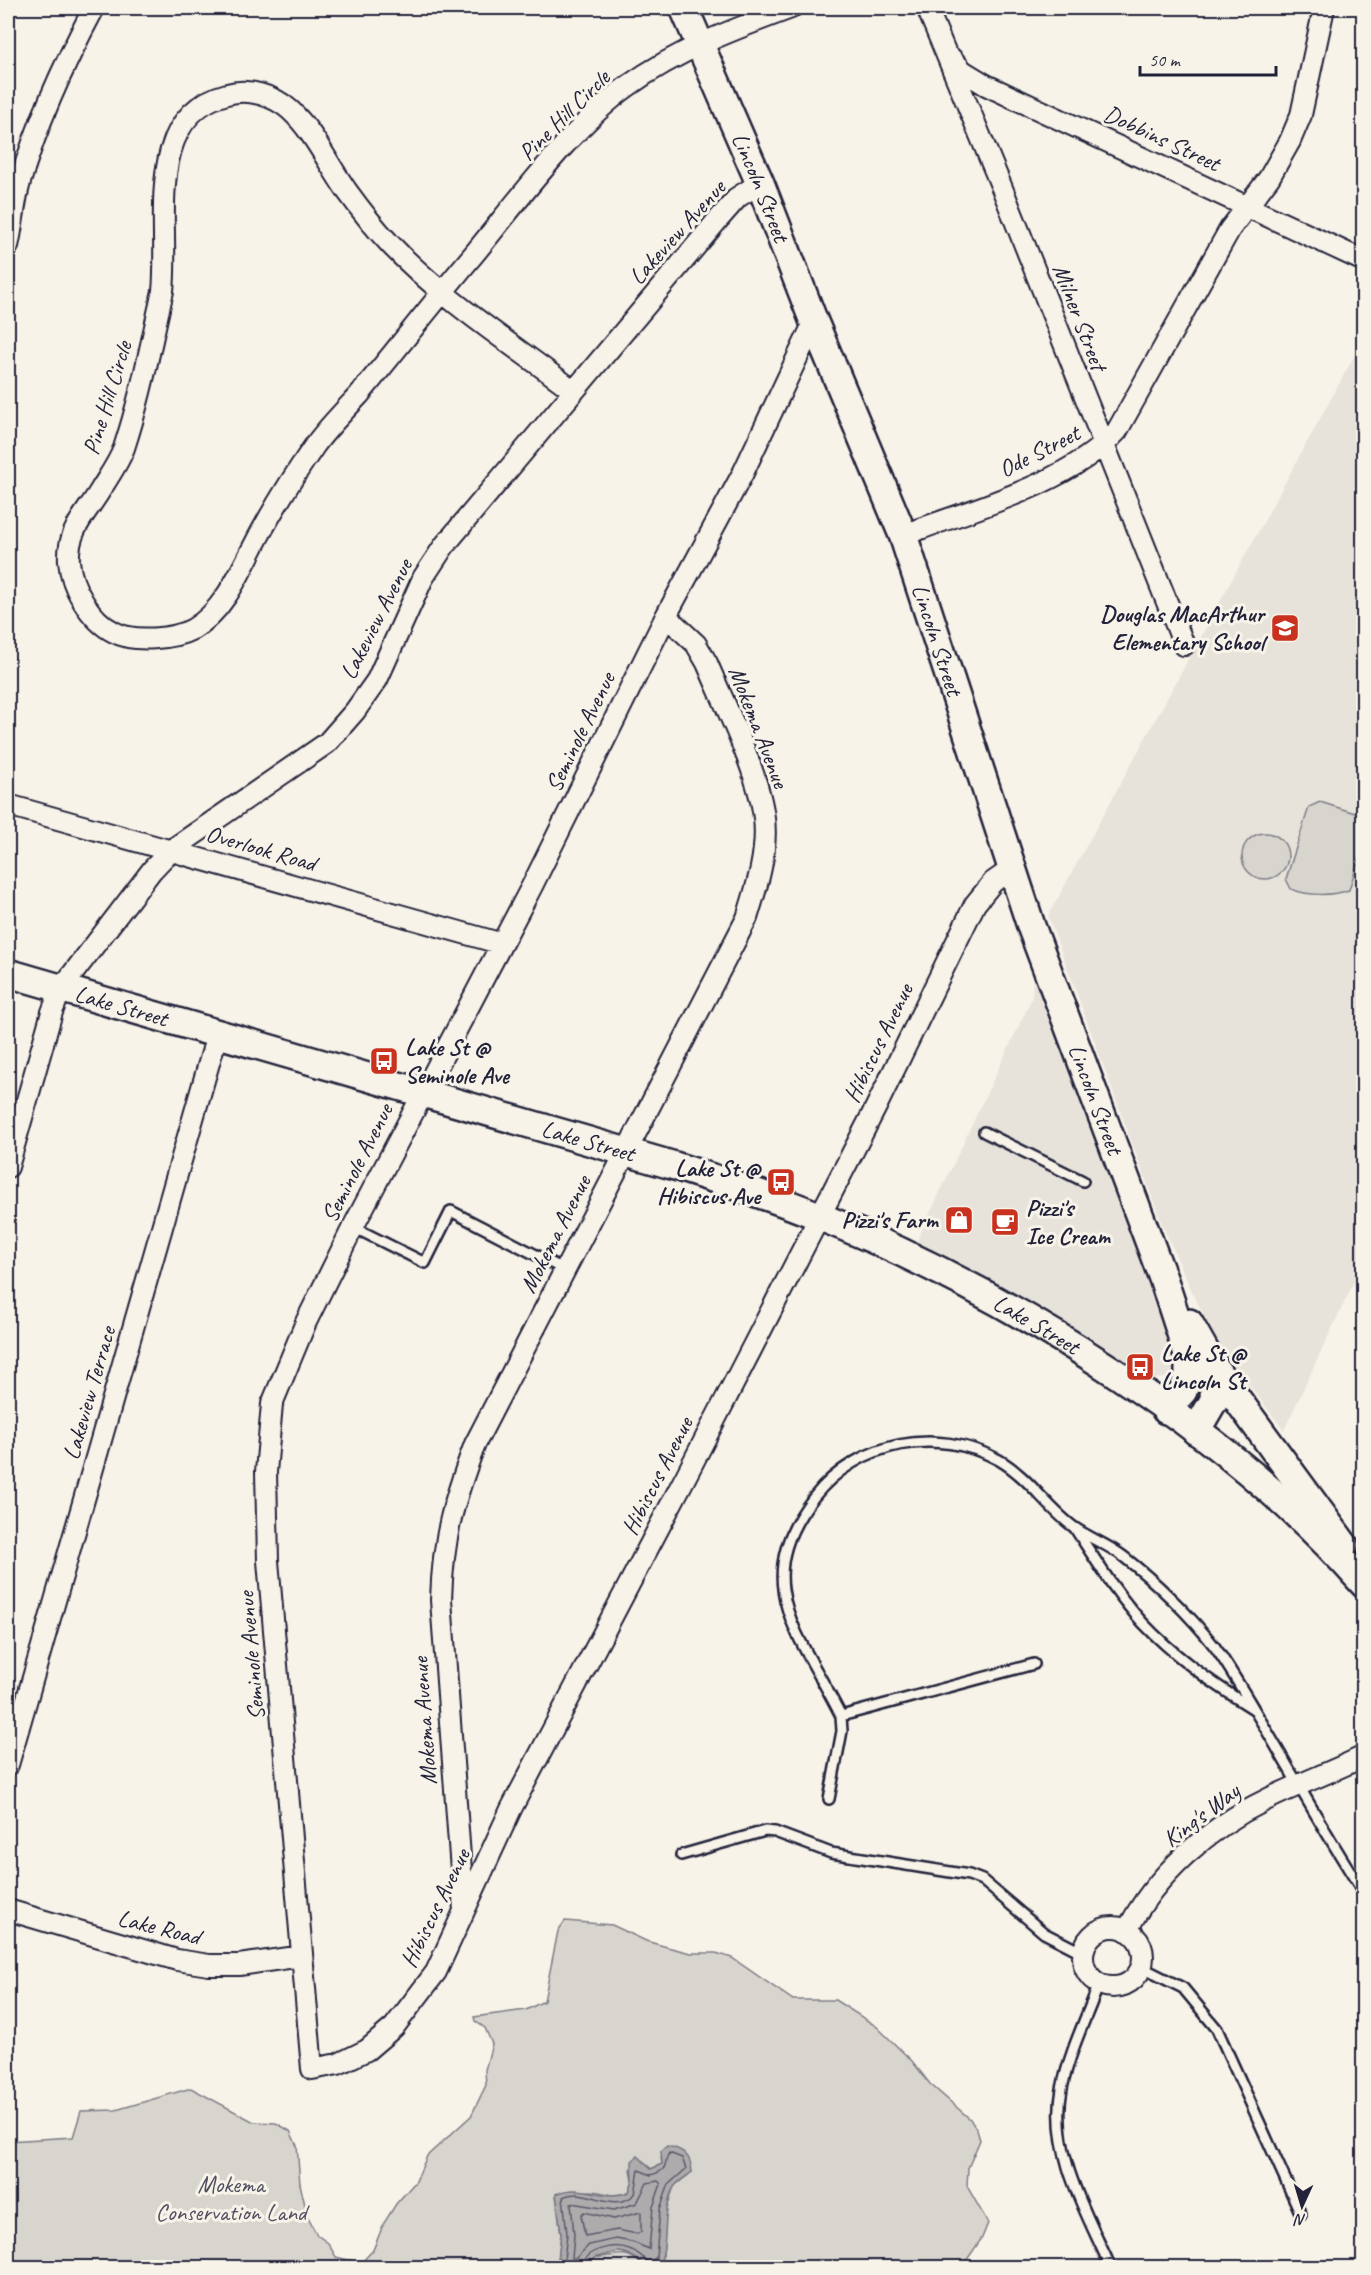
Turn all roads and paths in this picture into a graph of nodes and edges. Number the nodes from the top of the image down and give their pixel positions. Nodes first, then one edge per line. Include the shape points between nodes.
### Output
1 (94, 8) edge
2 (684, 8) edge
3 (791, 8) edge
4 (927, 8) edge
5 (1324, 8) edge
6 (701, 42) junction
7 (945, 52) junction
8 (760, 183) junction
9 (1246, 206) junction
10 (8, 246) edge
11 (1364, 261) edge
12 (443, 291) junction
13 (814, 322) junction
14 (574, 391) junction
15 (1103, 446) junction
16 (903, 535) junction
17 (666, 616) junction
18 (1184, 645) dead end
19 (8, 804) edge
20 (170, 851) junction
21 (1013, 868) junction
22 (499, 944) junction
23 (8, 973) edge
24 (61, 989) junction
25 (217, 1035) junction
26 (421, 1093) junction
27 (984, 1132) dead end
28 (626, 1152) junction
29 (8, 1167) edge
30 (1083, 1180) dead end
31 (818, 1216) junction
32 (353, 1227) junction
33 (565, 1270) junction
34 (1164, 1281) junction
35 (1215, 1369) junction
36 (1166, 1410) junction
37 (1197, 1431) junction
38 (1074, 1527) junction
39 (1364, 1573) edge
40 (1364, 1584) edge
41 (1034, 1664) dead end
42 (1254, 1709) junction
43 (841, 1716) junction
44 (1364, 1756) edge
45 (8, 1765) edge
46 (1299, 1784) junction
47 (829, 1799) dead end
48 (681, 1855) dead end
49 (1364, 1893) edge
50 (8, 1910) edge
51 (464, 1914) junction
52 (1127, 1931) junction
53 (1083, 1953) junction
54 (302, 1956) junction
55 (1141, 1967) junction
56 (1099, 1984) junction
57 (312, 2069) joint
58 (1301, 2214) dead end
59 (1112, 2268) edge

1 - 10 street via 42,117 20,184
2 - 6 street, Lincoln Street
3 - 6 street, Pine Hill Circle
4 - 7 street, Milner Street
5 - 9 street, Ode Street via 1301,116 1269,178
6 - 8 street, Lincoln Street
6 - 12 street, Pine Hill Circle via 628,85 605,104 557,154
7 - 9 street, Dobbins Street via 963,71 986,85
7 - 15 street, Milner Street
8 - 13 street, Lincoln Street
8 - 14 street, Lakeview Avenue via 738,197
9 - 11 street, Dobbins Street
9 - 15 street, Ode Street via 1130,411
12 - 12 street, Pine Hill Circle via 315,445 212,614 191,630 158,637 115,633 100,622 74,584 69,561 71,540 79,519 123,450 163,291 164,179 168,158 189,112 204,101 229,93 256,93 277,99 312,136 347,192 390,244
12 - 14 street, Pine Hill Circle
13 - 16 street, Lincoln Street
13 - 17 street, Seminole Avenue via 743,472
14 - 20 street, Lakeview Avenue via 444,546 423,578 377,680 327,743
15 - 16 street, Ode Street via 1073,466 1009,497
15 - 18 street, Milner Street
16 - 21 street, Lincoln Street
17 - 22 street, Seminole Avenue via 532,886
17 - 28 street, Mokema Avenue via 696,644 707,663 758,789 764,819 764,852 747,918
19 - 20 street, Overlook Road
20 - 22 street, Overlook Road
20 - 24 street, Lakeview Avenue
21 - 31 street, Hibiscus Avenue via 993,882 975,904
21 - 34 street, Lincoln Street via 1031,926
22 - 26 street, Seminole Avenue
23 - 24 street, Lake Street
24 - 25 street, Lake Street
24 - 29 street, Lakeview Avenue
25 - 26 street, Lake Street
25 - 45 street, Lakeview Terrace
26 - 28 street, Lake Street
26 - 32 street, Seminole Avenue
27 - 30 lane
28 - 31 street, Lake Street
28 - 33 street, Mokema Avenue
31 - 36 street, Lake Street via 918,1261 1000,1304 1109,1370
31 - 51 street, Hibiscus Avenue via 511,1809
32 - 33 lane via 425,1263 451,1211
32 - 54 street, Seminole Avenue via 286,1367 272,1404 268,1431 268,1561
33 - 51 street, Mokema Avenue via 476,1444 452,1505 446,1534 441,1600
34 - 35 street, Lincoln Street
34 - 36 street, Lincoln Street via 1189,1358 1189,1375 1183,1391
35 - 37 street via 1214,1400
35 - 39 street, Lincoln Street
36 - 37 street
37 - 40 street via 1287,1506
38 - 42 lane via 1111,1584 1144,1623 1191,1666
38 - 42 lane via 1122,1556 1156,1585 1213,1645
38 - 43 lane via 1000,1461 965,1446 915,1441 890,1446 838,1471 809,1503 793,1530 784,1556 783,1587 793,1630
41 - 43 lane
42 - 46 lane
43 - 47 lane via 842,1731
44 - 46 street, King's Way
46 - 49 lane
46 - 52 street, King's Way via 1233,1817 1207,1838 1150,1892
48 - 53 lane via 765,1831 831,1853 969,1875 991,1887 1044,1934
50 - 54 street, Lake Road via 177,1960 239,1965
51 - 57 street, Hibiscus Avenue via 436,1972 394,2027 367,2050 338,2064
52 - 53 street via 1113,1927 1095,1933
52 - 55 street via 1139,1943 1143,1954
53 - 56 street via 1086,1972
54 - 57 street, Seminole Avenue
55 - 56 street via 1125,1985 1115,1988
55 - 58 lane via 1183,1988 1217,2029
56 - 59 lane via 1068,2069 1059,2115 1072,2182

